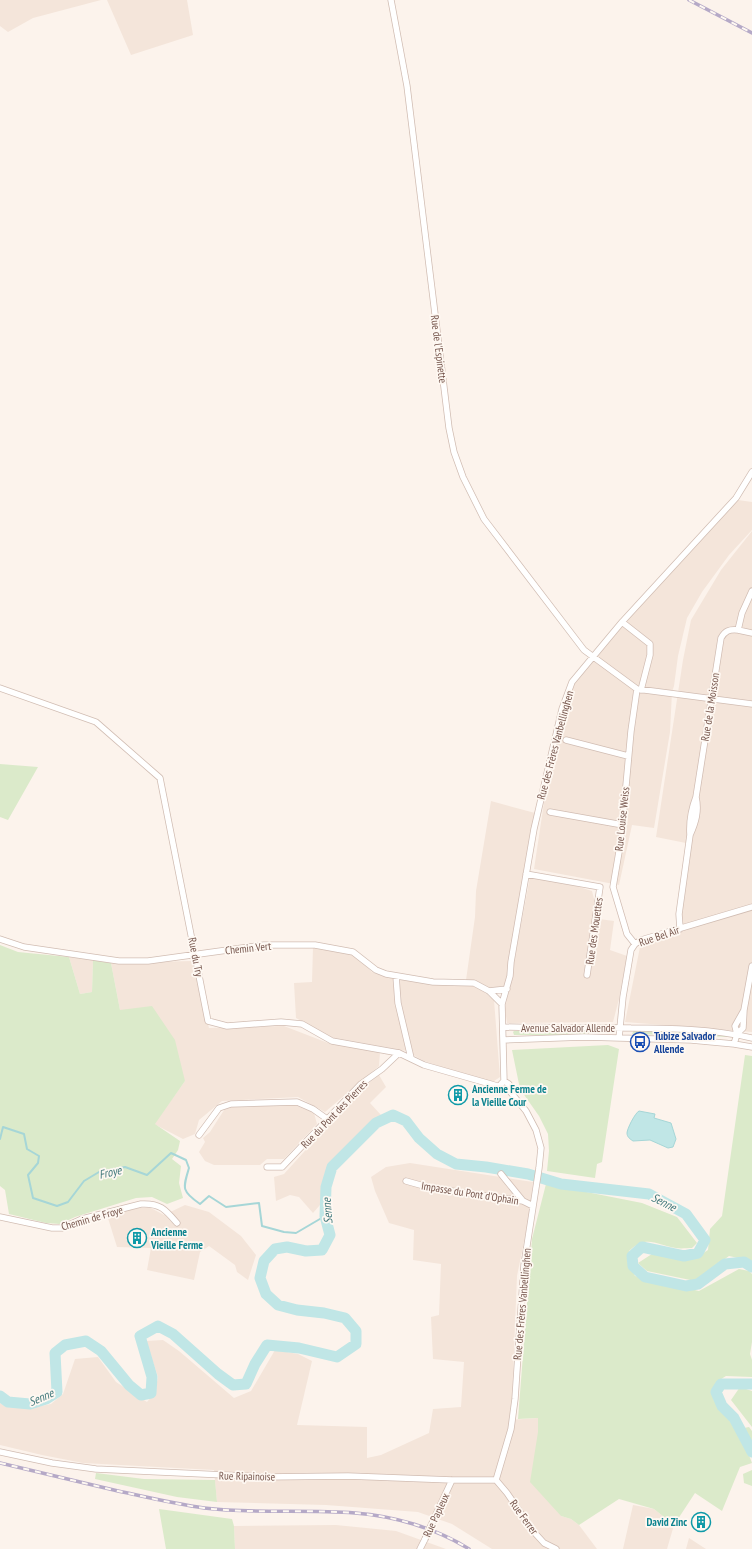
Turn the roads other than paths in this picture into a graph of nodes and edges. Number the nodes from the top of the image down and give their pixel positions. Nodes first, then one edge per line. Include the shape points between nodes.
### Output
1 (391, 0) edge
2 (752, 472) edge
3 (752, 591) edge
4 (622, 622) junction
5 (738, 630) junction
6 (752, 633) edge
7 (592, 656) junction
8 (0, 688) edge
9 (639, 689) junction
10 (712, 700) junction
11 (752, 704) edge
12 (566, 740) dead end
13 (628, 756) junction
14 (550, 812) dead end
15 (623, 824) junction
16 (526, 874) junction
17 (752, 908) edge
18 (680, 930) junction
19 (0, 939) edge
20 (635, 944) junction
21 (196, 954) junction
22 (752, 966) edge
23 (587, 975) dead end
24 (396, 976) junction
25 (506, 989) junction
26 (489, 990) junction
27 (502, 1004) junction
28 (504, 1027) junction
29 (620, 1028) junction
30 (737, 1034) junction
31 (619, 1038) junction
32 (752, 1038) edge
33 (504, 1040) junction
34 (734, 1044) junction
35 (752, 1047) edge
36 (399, 1054) junction
37 (411, 1058) junction
38 (504, 1081) junction
39 (501, 1087) junction
40 (508, 1088) junction
41 (327, 1119) junction
42 (199, 1134) dead end
43 (267, 1167) dead end
44 (500, 1174) dead end
45 (406, 1181) dead end
46 (523, 1201) junction
47 (533, 1206) junction
48 (0, 1217) edge
49 (177, 1223) dead end
50 (0, 1452) edge
51 (452, 1480) junction
52 (496, 1480) junction
53 (420, 1549) edge
54 (556, 1549) edge

1 - 7 street, Rue de l'Espinette via 407,86 448,421 454,452 463,477 484,519 584,650
2 - 4 street, Rue des Frères Vanbellinghen via 736,498
3 - 5 street
4 - 7 street, Rue des Frères Vanbellinghen
4 - 9 street, Rue Louise Weiss via 650,644 650,654
5 - 6 street
5 - 10 street, Rue de la Moisson via 729,630 721,638
7 - 9 street, Rue de l'Espinette
7 - 16 street, Rue des Frères Vanbellinghen via 572,682 565,697 535,823
8 - 21 street, Rue du Try via 96,722 160,778
9 - 10 street
9 - 13 street, Rue Louise Weiss
10 - 11 street
10 - 18 street, Rue de la Moisson via 696,797 698,806 690,835 679,914
12 - 13 street
13 - 15 street, Rue Louise Weiss
14 - 15 street
15 - 20 street, Rue Louise Weiss via 613,887 627,934
16 - 23 street, Rue des Mouettes via 600,887
16 - 25 street, Rue des Frères Vanbellinghen
17 - 18 street, Rue Bel Air
18 - 20 street, Rue Bel Air via 641,940
19 - 21 street, Chemin Vert via 24,947 119,961 148,961
20 - 29 street, Rue Bel Air via 631,950
21 - 24 street, Chemin Vert via 264,945 316,945 354,952 376,970
21 - 36 street, Rue du Try via 208,1021 227,1026 281,1022 302,1024 332,1041
22 - 30 street via 743,1028
24 - 26 street, Chemin Vert via 433,982 474,983
24 - 37 street via 398,1003
25 - 26 street, Chemin Vert
25 - 27 street, Rue des Frères Vanbellinghen
26 - 27 street, Chemin Vert
27 - 28 street, Rue des Frères Vanbellinghen
28 - 29 street, Avenue Salvador Allende
28 - 33 street, Rue des Frères Vanbellinghen
29 - 30 street, Avenue Salvador Allende via 677,1028
29 - 31 street, Rue Bel Air
30 - 32 street, Avenue Salvador Allende
30 - 34 street
31 - 33 street, Avenue Salvador Allende
31 - 34 street, Avenue Salvador Allende
33 - 38 street, Rue des Frères Vanbellinghen
34 - 35 street, Avenue Salvador Allende
36 - 37 street, Rue du Try
36 - 41 street, Rue du Pont des Pierres via 361,1084
37 - 39 street, Rue du Try via 424,1065
38 - 39 street, Rue des Frères Vanbellinghen
38 - 40 street, Rue des Frères Vanbellinghen via 509,1084
39 - 40 street via 504,1090
40 - 47 street, Rue des Frères Vanbellinghen via 526,1111 536,1130 541,1148
41 - 42 street via 297,1102 231,1104 219,1108
41 - 43 street, Rue du Pont des Pierres via 282,1167
44 - 46 street
45 - 46 street, Impasse du Pont d'Ophain via 431,1188
46 - 47 street, Impasse du Pont d'Ophain
47 - 52 street, Rue des Frères Vanbellinghen via 522,1277 511,1430
48 - 49 street, Chemin de Froye via 62,1228 82,1219 150,1204 165,1210
50 - 51 street, Rue Ripainoise via 96,1469 226,1476 348,1476
51 - 52 street, Rue Ripainoise
51 - 53 street, Rue Papleux, bridge
52 - 54 street, Rue Ferrer via 533,1531 544,1543

